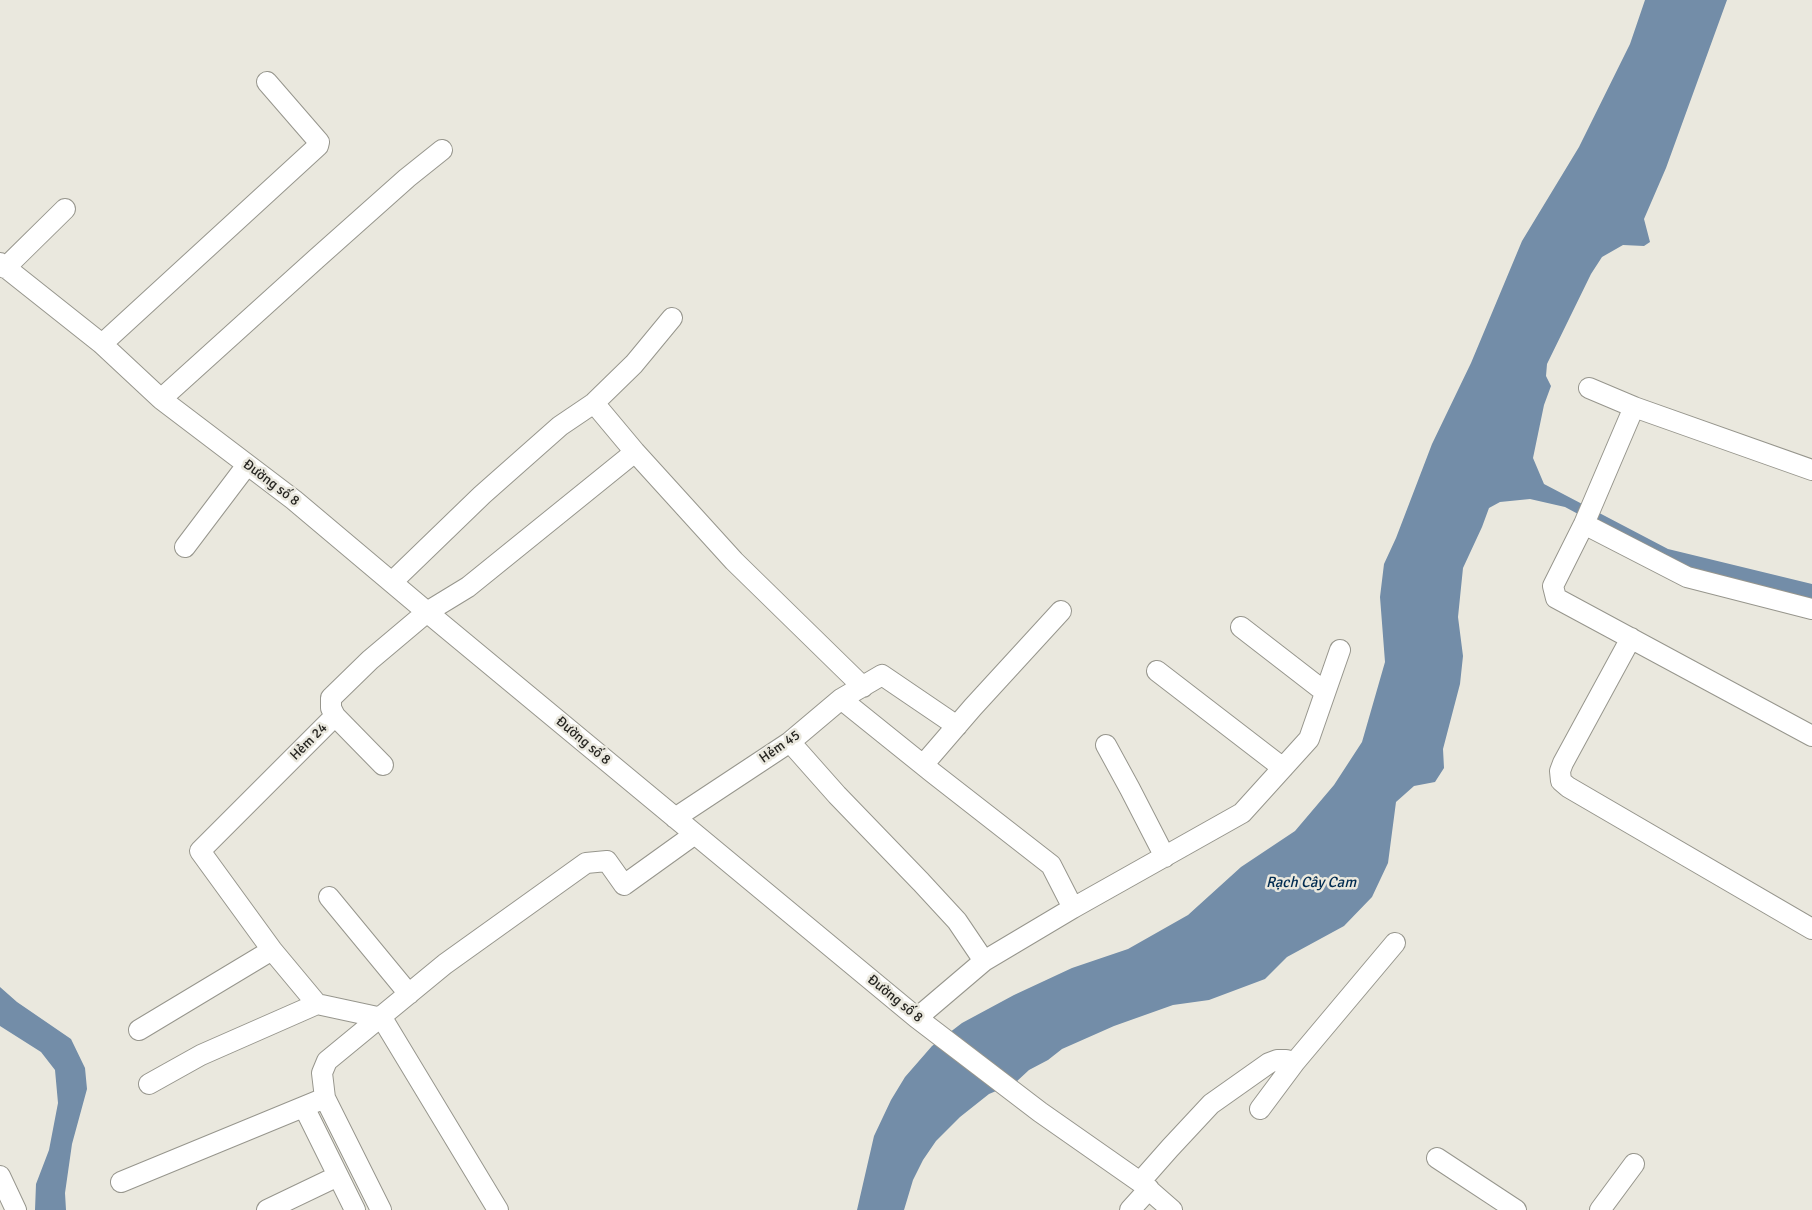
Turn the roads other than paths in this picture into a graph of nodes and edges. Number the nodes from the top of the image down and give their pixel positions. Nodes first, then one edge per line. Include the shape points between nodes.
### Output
1 (267, 82) dead end
2 (442, 150) dead end
3 (65, 209) dead end
4 (2, 266) edge
5 (672, 318) dead end
6 (102, 344) junction
7 (1589, 388) dead end
8 (161, 399) junction
9 (594, 403) junction
10 (1634, 407) junction
11 (635, 452) junction
12 (248, 466) junction
13 (1812, 470) edge
14 (1584, 524) junction
15 (185, 548) dead end
16 (392, 582) junction
17 (1812, 609) edge
18 (1061, 611) dead end
19 (427, 612) junction
20 (1241, 628) dead end
21 (1630, 638) junction
22 (1340, 650) dead end
23 (1157, 671) dead end
24 (862, 686) junction
25 (1325, 692) junction
26 (841, 699) junction
27 (335, 716) junction
28 (957, 726) junction
29 (1812, 736) edge
30 (790, 742) junction
31 (1106, 745) dead end
32 (383, 765) dead end
33 (923, 766) junction
34 (1283, 768) junction
35 (675, 818) junction
36 (695, 834) junction
37 (1165, 857) junction
38 (329, 897) dead end
39 (1073, 908) junction
40 (1812, 930) edge
41 (1395, 943) dead end
42 (272, 950) junction
43 (984, 961) junction
44 (409, 994) junction
45 (317, 1004) junction
46 (382, 1018) junction
47 (922, 1021) junction
48 (139, 1030) dead end
49 (1295, 1062) junction
50 (149, 1084) dead end
51 (325, 1098) junction
52 (304, 1107) junction
53 (1260, 1109) dead end
54 (1437, 1158) dead end
55 (1634, 1164) dead end
56 (0, 1176) edge
57 (338, 1176) junction
58 (121, 1182) dead end
59 (1144, 1186) junction
60 (16, 1210) edge
61 (268, 1210) edge
62 (355, 1210) edge
63 (381, 1210) edge
64 (498, 1210) edge
65 (1130, 1210) edge
66 (1172, 1210) edge
67 (1516, 1210) edge
68 (1600, 1210) edge

1 - 6 street via 319,142 316,149
2 - 8 street
3 - 4 street
4 - 6 street, Đường số 8
5 - 9 street via 634,364
6 - 8 street, Đường số 8
7 - 10 street
8 - 12 street, Đường số 8
9 - 11 street
9 - 16 street via 560,426 482,495
10 - 13 street
10 - 14 street
11 - 19 street via 468,587
11 - 24 street via 734,561
12 - 15 street
12 - 16 street, Đường số 8
14 - 17 street via 1687,577
14 - 21 street via 1553,586 1556,598
16 - 19 street, Đường số 8
18 - 28 street
19 - 27 street, Hẻm 24 via 331,698
19 - 35 street, Đường số 8
20 - 25 street
21 - 29 street
21 - 40 street via 1563,763 1561,781
22 - 25 street
23 - 34 street
24 - 26 street, Hẻm 45
24 - 28 street, Hẻm 45 via 882,675
25 - 34 street via 1309,739
26 - 30 street, Hẻm 45
26 - 33 street
27 - 32 street
27 - 42 street, Hẻm 24 via 200,851
28 - 33 street
30 - 35 street, Hẻm 45
30 - 43 street via 957,921
31 - 37 street
33 - 39 street via 1051,866
34 - 37 street via 1242,813
35 - 36 street, Đường số 8
36 - 44 street via 624,885 607,861 586,864 445,964
36 - 47 street, Đường số 8
37 - 39 street
38 - 44 street
39 - 43 street
41 - 49 street
42 - 45 street
42 - 48 street
43 - 47 street
44 - 46 street
45 - 46 street
45 - 50 street via 201,1055
46 - 51 street via 327,1061 322,1073
46 - 64 street
47 - 59 street, Đường số 8 via 1040,1112
49 - 53 street
49 - 59 street via 1277,1060 1269,1063 1211,1104 1170,1148
51 - 52 street
51 - 63 street
52 - 57 street
52 - 58 street
54 - 67 street
55 - 68 street
56 - 60 street
57 - 61 street
57 - 62 street
59 - 65 street
59 - 66 street, Đường số 8

